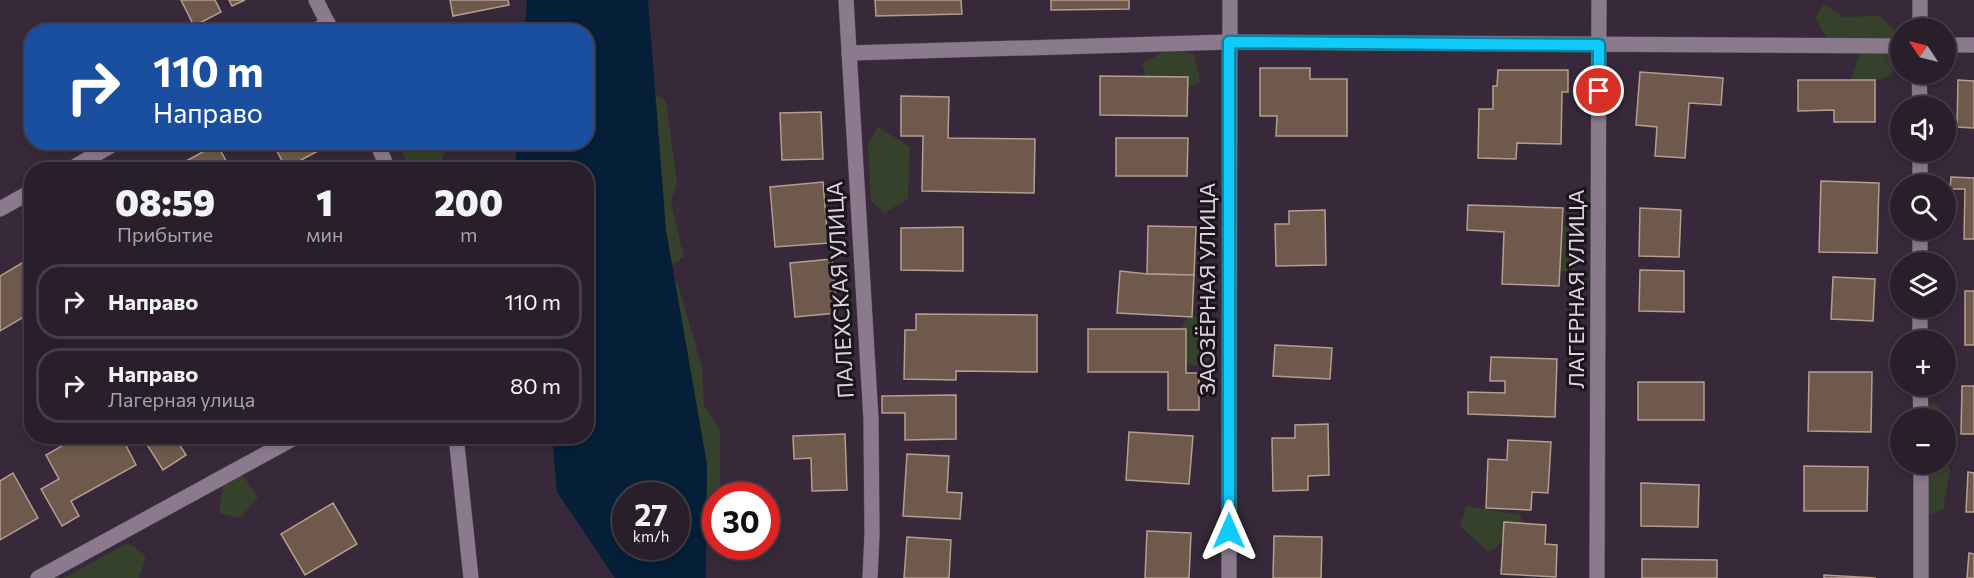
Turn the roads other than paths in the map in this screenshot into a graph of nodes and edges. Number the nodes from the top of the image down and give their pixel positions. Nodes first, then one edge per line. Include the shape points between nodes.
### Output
1 (316, 0) edge
2 (846, 0) edge
3 (1230, 0) edge
4 (1599, 0) edge
5 (1920, 0) edge
6 (1920, 18) edge
7 (328, 24) edge
8 (1229, 42) junction
9 (1599, 45) junction
10 (1956, 45) edge
11 (1974, 45) edge
12 (1890, 46) edge
13 (849, 53) junction
14 (103, 150) edge
15 (83, 162) edge
16 (24, 196) edge
17 (0, 209) edge
18 (283, 444) edge
19 (457, 444) edge
20 (1921, 474) edge
21 (38, 578) edge
22 (471, 578) edge
23 (870, 578) edge
24 (1229, 578) edge
25 (1597, 578) edge
26 (1921, 578) edge

1 - 7 street
2 - 13 street, ПАЛЕХСКАЯ УЛИЦА
3 - 8 street, ЗАОЗЁРНАЯ УЛИЦА
4 - 9 street, ЛАГЕРНАЯ УЛИЦА
5 - 6 street
8 - 9 street
8 - 13 street
8 - 24 street, ЗАОЗЁРНАЯ УЛИЦА
9 - 12 street
9 - 25 street, ЛАГЕРНАЯ УЛИЦА
10 - 11 street
13 - 23 street, ПАЛЕХСКАЯ УЛИЦА via 871,419
14 - 15 street
16 - 17 street
18 - 21 street
19 - 22 street
20 - 26 street

